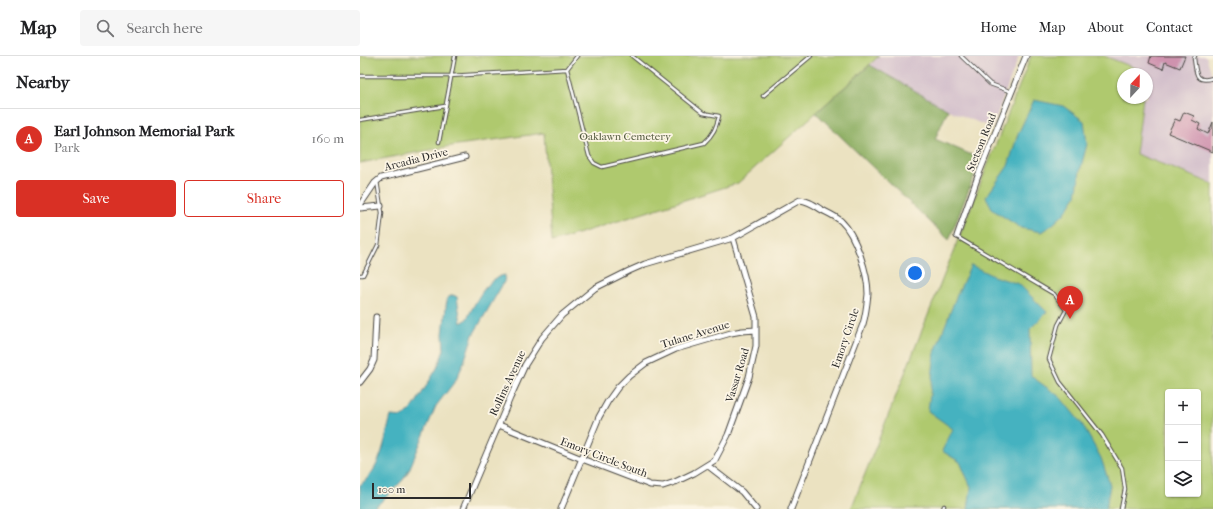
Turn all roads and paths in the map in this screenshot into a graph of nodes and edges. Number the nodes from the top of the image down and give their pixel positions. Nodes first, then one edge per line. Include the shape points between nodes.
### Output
1 (455, 56) edge
2 (577, 56) edge
3 (632, 56) edge
4 (811, 56) edge
5 (961, 56) edge
6 (1026, 56) edge
7 (1195, 56) edge
8 (567, 69) junction
9 (360, 76) edge
10 (450, 76) junction
11 (1213, 78) edge
12 (1012, 93) junction
13 (764, 96) dead end
14 (445, 106) junction
15 (360, 120) edge
16 (439, 142) dead end
17 (465, 157) dead end
18 (377, 180) junction
19 (360, 205) edge
20 (381, 206) junction
21 (360, 208) edge
22 (957, 236) joint
23 (733, 238) junction
24 (360, 275) edge
25 (376, 317) dead end
26 (756, 330) junction
27 (360, 382) edge
28 (499, 425) junction
29 (582, 459) junction
30 (707, 465) junction
31 (463, 509) edge
32 (561, 509) edge
33 (756, 509) edge
34 (791, 509) edge
35 (1121, 509) edge

1 - 10 lane
2 - 8 lane
3 - 8 lane via 703,113 719,116 711,137 704,143 602,167 594,163 589,156
4 - 13 lane
5 - 12 lane via 990,84
6 - 12 street, Stetson Road
7 - 11 lane via 1197,77 1200,80
8 - 10 lane
9 - 10 lane
10 - 14 lane
12 - 22 street, Stetson Road
14 - 15 lane
14 - 16 lane
17 - 18 street, Arcadia Drive
18 - 19 street, Arcadia Drive
18 - 20 lane
20 - 21 street
20 - 24 lane via 378,246 364,275
22 - 35 lane via 1054,294 1066,310 1058,325 1049,359 1060,382 1102,435 1122,468 1125,489
23 - 26 street, Vassar Road via 756,317
23 - 28 street, Rollins Avenue via 629,270 595,288 573,305 542,338 532,353
23 - 34 street, Emory Circle via 797,201 807,201 841,221 848,230 857,247 865,278 868,294 863,324
25 - 27 street via 374,360
26 - 29 street, Tulane Avenue via 731,333 676,349 659,356 636,371 618,387 608,401
26 - 30 street, Vassar Road via 756,346 749,377 724,444 715,460
28 - 29 street, Emory Circle South
28 - 31 street, Rollins Avenue
29 - 30 street, Emory Circle South via 644,484 656,486 675,482
29 - 32 street, Tulane Avenue
30 - 33 street via 742,492

